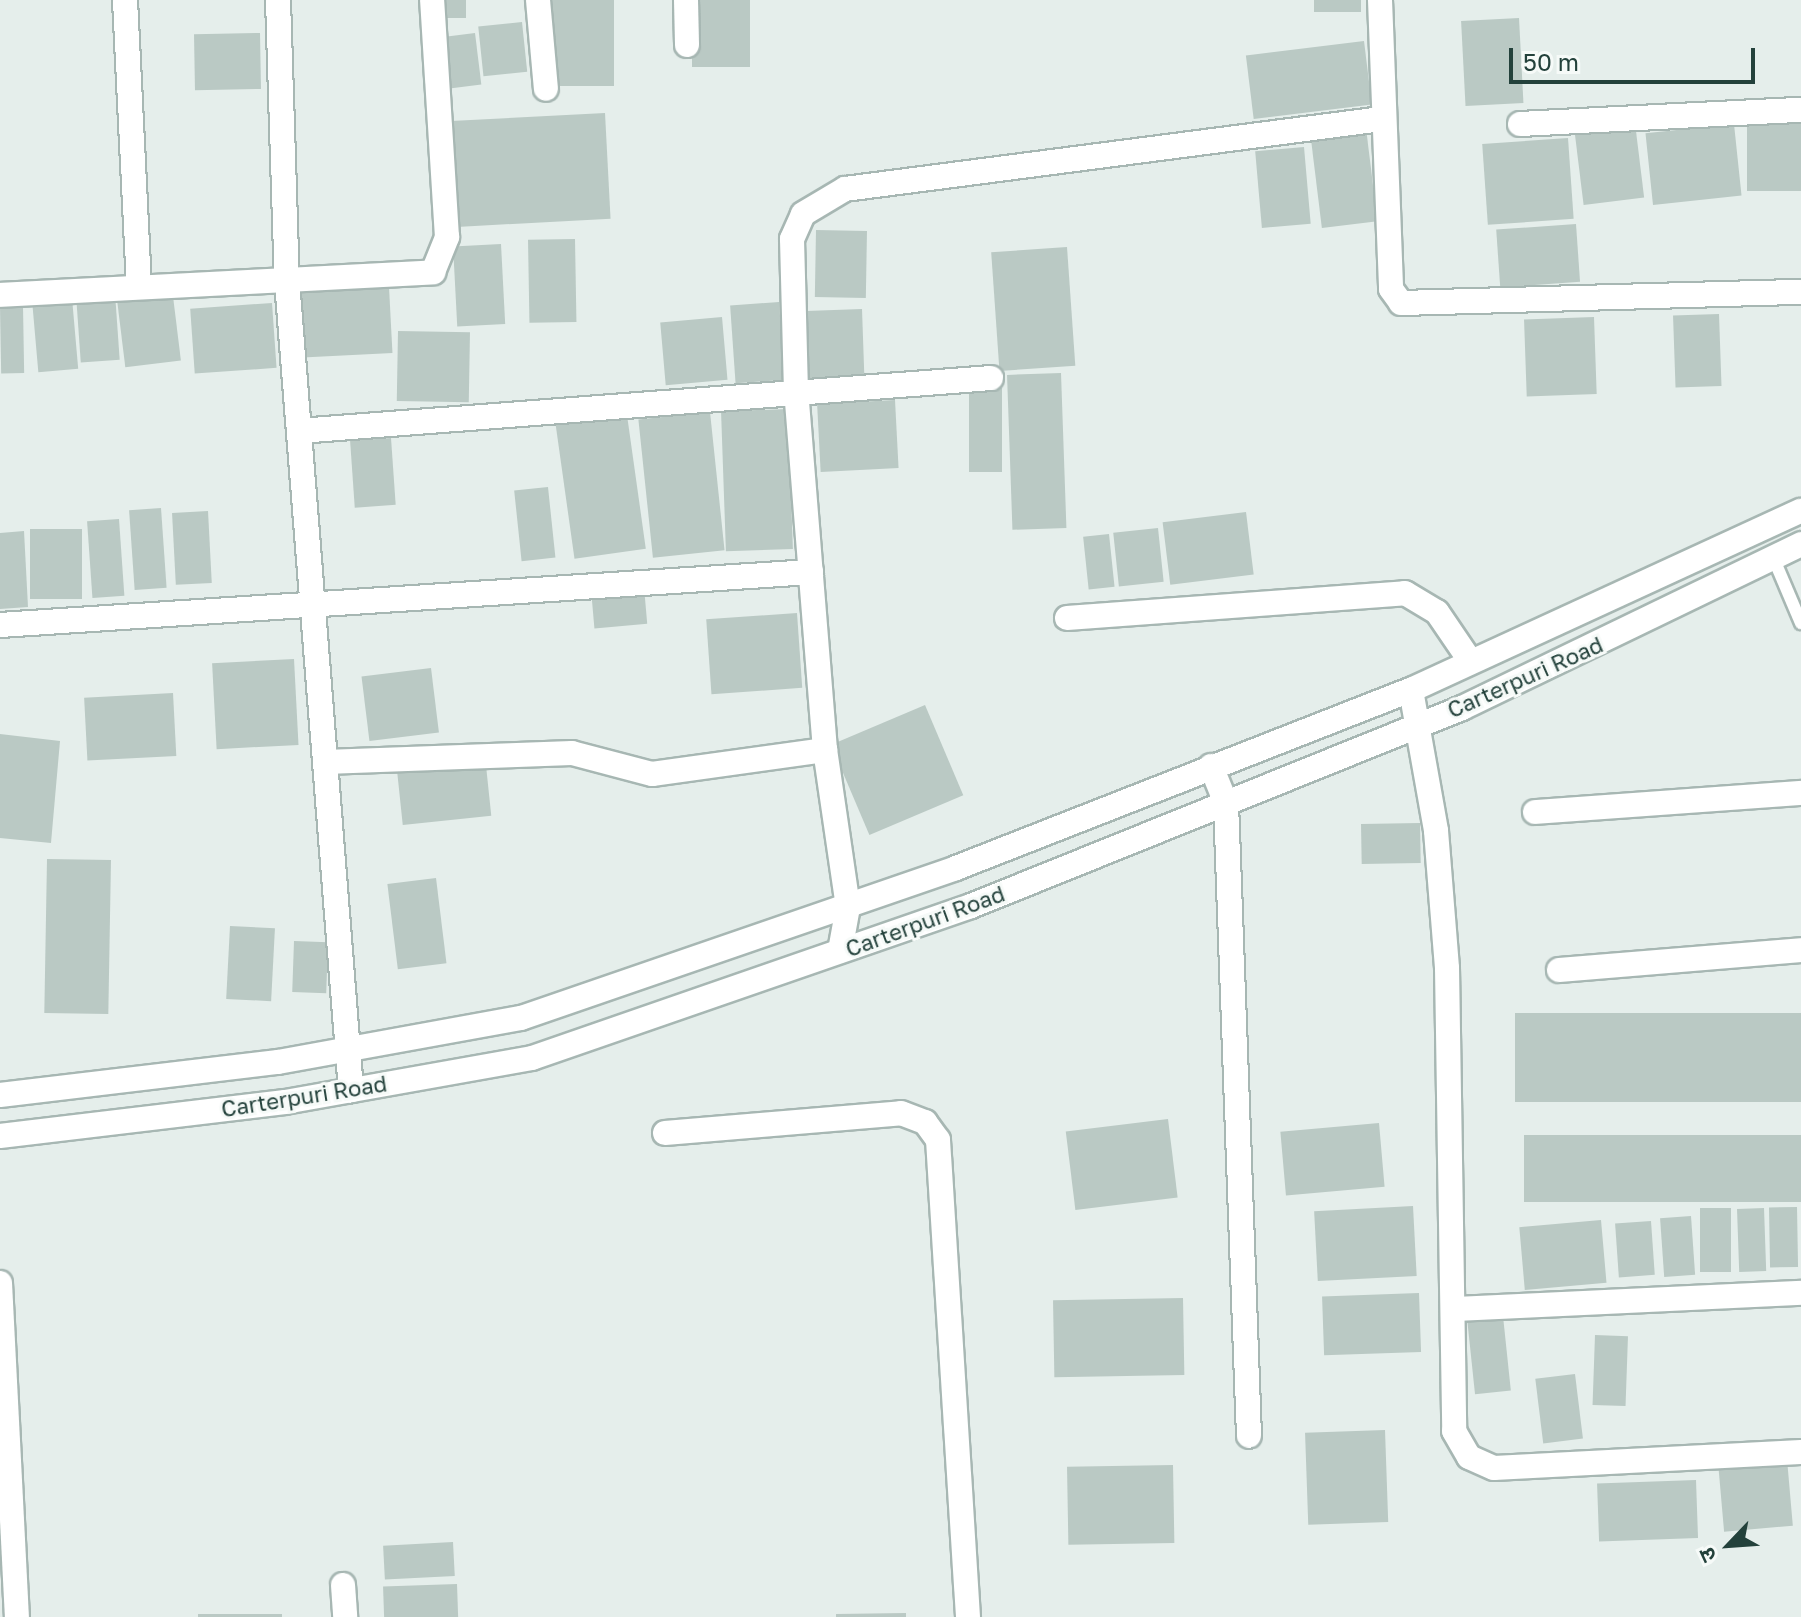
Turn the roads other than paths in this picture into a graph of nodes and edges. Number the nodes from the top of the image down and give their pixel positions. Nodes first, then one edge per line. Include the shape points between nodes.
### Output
1 (125, 0) edge
2 (278, 0) edge
3 (432, 0) edge
4 (538, 0) edge
5 (686, 0) edge
6 (1380, 0) edge
7 (687, 45) dead end
8 (546, 89) dead end
9 (1801, 110) edge
10 (1382, 119) junction
11 (1520, 124) dead end
12 (287, 281) junction
13 (139, 285) junction
14 (1801, 292) edge
15 (0, 295) edge
16 (991, 378) dead end
17 (796, 392) junction
18 (299, 431) junction
19 (1801, 511) edge
20 (1801, 544) edge
21 (1773, 557) junction
22 (811, 572) junction
23 (313, 604) junction
24 (1067, 618) dead end
25 (1801, 623) edge
26 (0, 625) edge
27 (1471, 662) junction
28 (1411, 690) junction
29 (1417, 722) junction
30 (825, 750) junction
31 (325, 762) junction
32 (1211, 766) junction
33 (1801, 793) edge
34 (1226, 803) junction
35 (1535, 812) dead end
36 (848, 907) junction
37 (1801, 950) edge
38 (840, 951) junction
39 (1559, 970) dead end
40 (348, 1050) junction
41 (351, 1090) junction
42 (0, 1095) edge
43 (665, 1133) dead end
44 (0, 1136) edge
45 (0, 1283) edge
46 (1801, 1293) edge
47 (1457, 1309) junction
48 (1249, 1436) dead end
49 (3, 1438) edge
50 (1801, 1452) edge
51 (6, 1540) edge
52 (343, 1585) dead end
53 (17, 1617) edge
54 (345, 1617) edge
55 (968, 1617) edge

1 - 13 street
2 - 12 street
3 - 12 street via 446,227 441,265 405,277
4 - 8 street
5 - 7 street
6 - 10 street
9 - 11 street
10 - 14 street via 1391,289 1401,303
10 - 17 street via 822,198 792,239
12 - 13 street
12 - 18 street
13 - 15 street
16 - 17 street
17 - 18 street
17 - 22 street
18 - 23 street
19 - 27 street, Carterpuri Road
20 - 21 street, Carterpuri Road
21 - 25 lane
21 - 29 street, Carterpuri Road via 1569,660
22 - 23 street
22 - 30 street
23 - 26 street
23 - 31 street
24 - 27 street via 1405,593 1437,612
27 - 28 street, Carterpuri Road
28 - 29 street
28 - 32 street, Carterpuri Road
29 - 34 street, Carterpuri Road
29 - 47 street via 1436,831 1447,968
30 - 31 street via 652,774 572,753
30 - 36 street
31 - 40 street
32 - 34 street
32 - 36 street, Carterpuri Road
33 - 35 street
34 - 38 street, Carterpuri Road
34 - 48 street
36 - 38 street
36 - 40 street, Carterpuri Road via 521,1018
37 - 39 street
38 - 41 street, Carterpuri Road via 532,1058
40 - 41 street
40 - 42 street, Carterpuri Road
41 - 44 street, Carterpuri Road
43 - 55 street via 901,1113 925,1122 938,1140
45 - 49 street
46 - 47 street
47 - 50 street via 1454,1431 1469,1457 1494,1468
49 - 51 street
51 - 53 street
52 - 54 street

